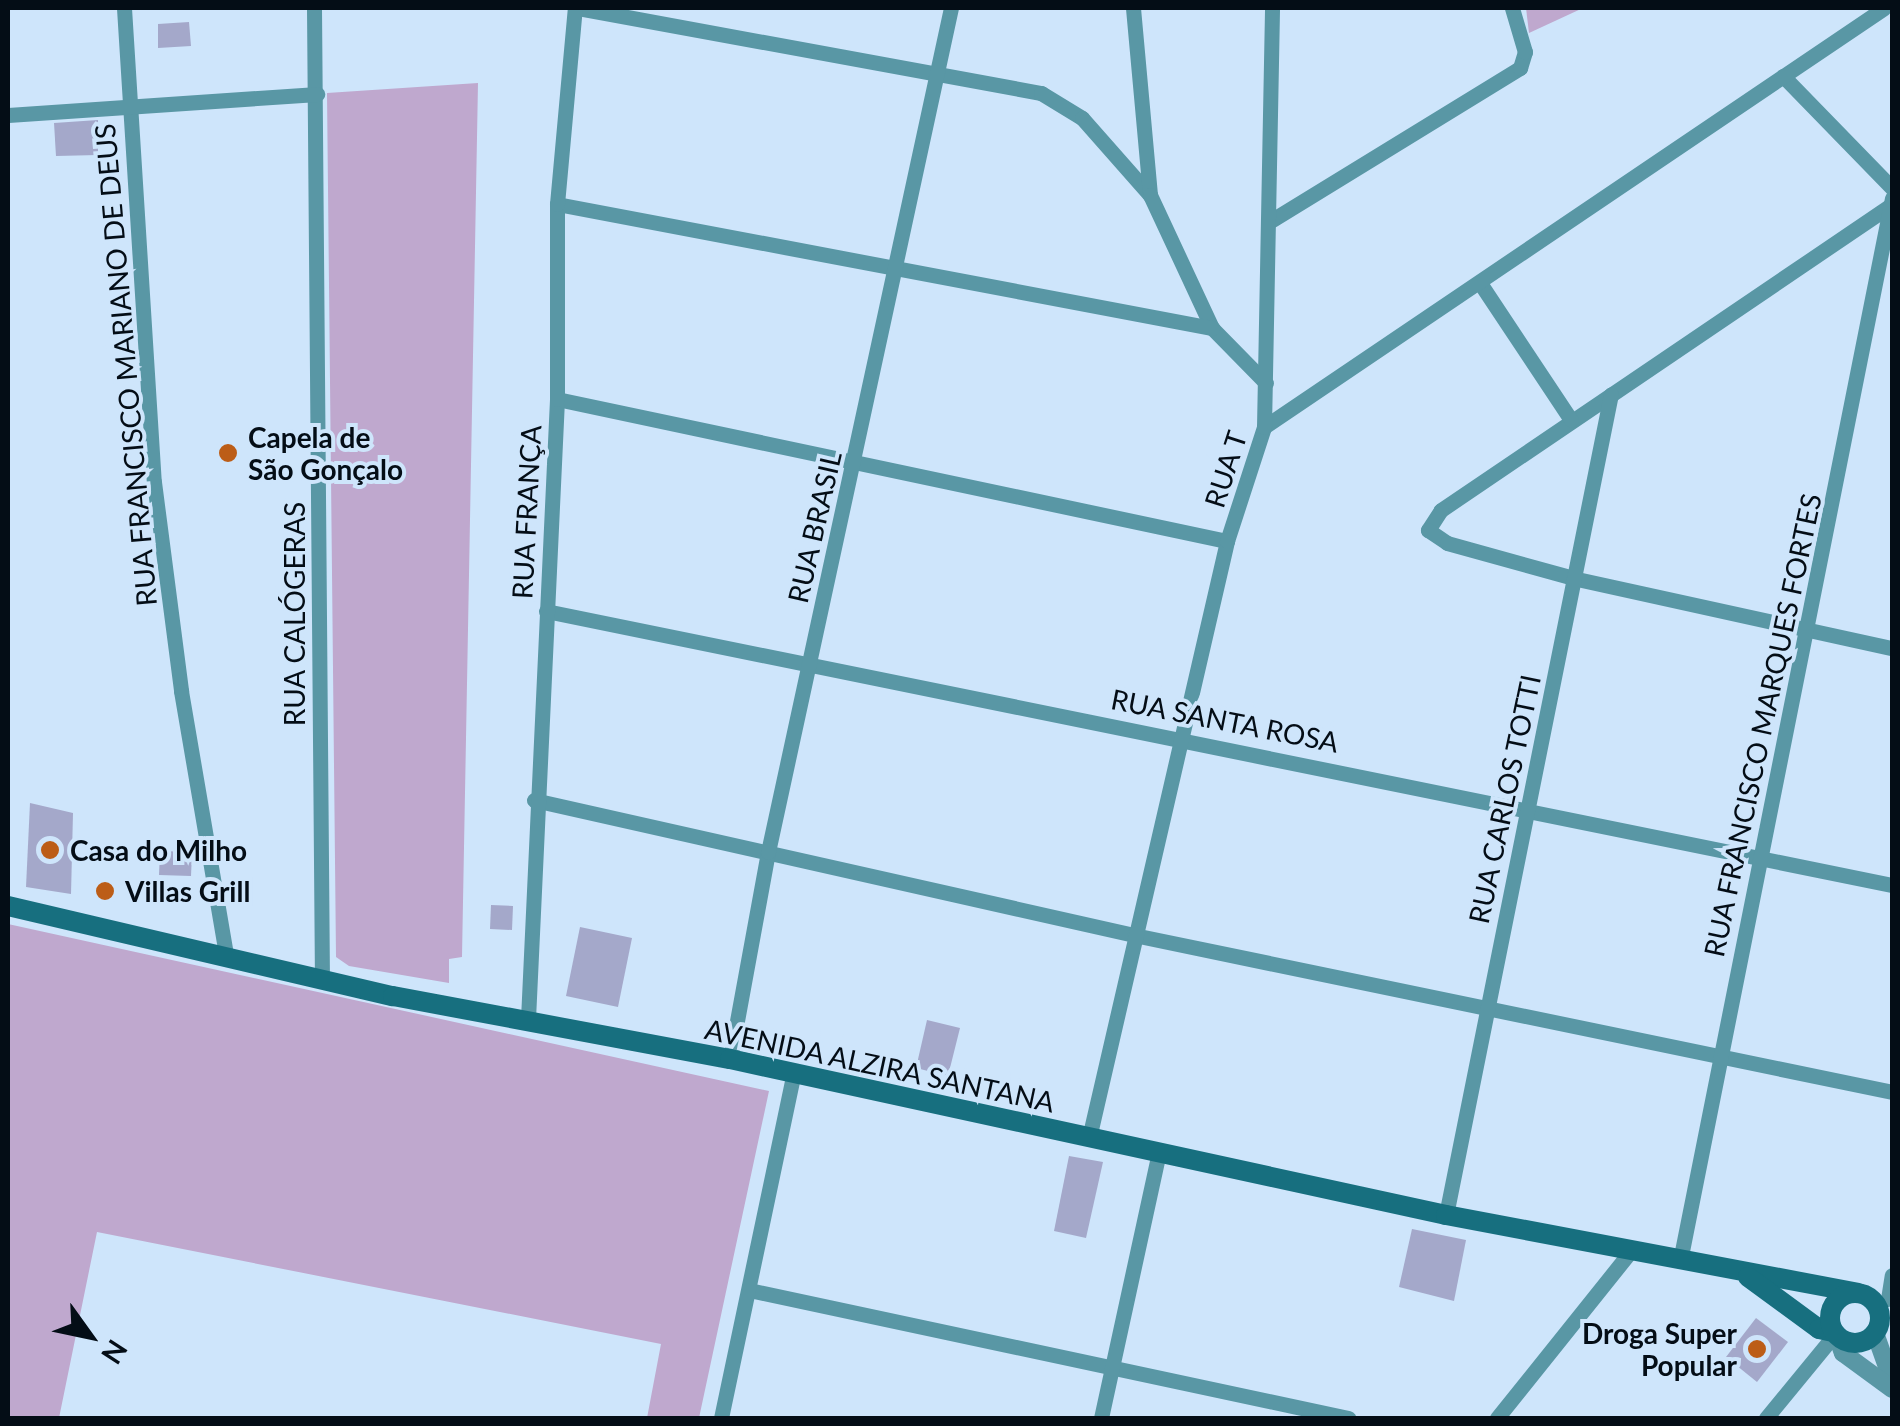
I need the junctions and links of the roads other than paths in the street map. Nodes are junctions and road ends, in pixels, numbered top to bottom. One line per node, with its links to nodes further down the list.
1 (124, 8): 12 (street, RUA FRANCISCO MARIANO DE DEUS)
2 (314, 8): 11 (street, RUA CALÓGERAS)
3 (576, 8): 9 (street); 17 (street, RUA FRANÇA)
4 (952, 8): 9 (street, RUA BRASIL)
5 (1133, 8): 15 (street)
6 (1272, 8): 18 (street)
7 (1512, 8): 18 (street)
8 (1880, 10): 10 (street, RUA T)
9 (940, 72): 15 (street); 19 (street, RUA BRASIL)
10 (1783, 76): 14 (street); 20 (street, RUA T)
11 (317, 94): 12 (street); 43 (street, RUA CALÓGERAS)
12 (128, 107): 13 (street); 42 (street, RUA FRANCISCO MARIANO DE DEUS)
13 (8, 115)
14 (1892, 188)
15 (1150, 195): 21 (street)
16 (1892, 202): 23 (street); 31 (street, RUA FRANCISCO MARQUES FORTES)
17 (557, 204): 19 (street); 24 (street, RUA FRANÇA)
18 (1272, 220): 22 (street)
19 (898, 273): 21 (street); 27 (street, RUA BRASIL)
20 (1480, 282): 25 (street); 26 (street, RUA T)
21 (1212, 328): 22 (street)
22 (1266, 383): 26 (street)
23 (1611, 394): 25 (street); 29 (street, RUA CARLOS TOTTI)
24 (557, 399): 27 (street); 30 (street, RUA FRANÇA)
25 (1572, 420): 29 (street)
26 (1264, 427): 28 (street, RUA T)
27 (854, 465): 28 (street); 33 (street, RUA BRASIL)
28 (1227, 541): 34 (street, RUA T)
29 (1577, 579): 31 (street); 36 (street, RUA CARLOS TOTTI)
30 (546, 611): 33 (street, RUA SANTA ROSA); 35 (street, RUA FRANÇA)
31 (1808, 630): 32 (street); 38 (street, RUA FRANCISCO MARQUES FORTES)
32 (1892, 648)
33 (809, 660): 34 (street, RUA SANTA ROSA); 37 (street, RUA BRASIL)
34 (1183, 738): 36 (street, RUA SANTA ROSA); 41 (street, RUA T)
35 (534, 800): 37 (street); 45 (street, RUA FRANÇA)
36 (1526, 805): 38 (street, RUA SANTA ROSA); 44 (street, RUA CARLOS TOTTI)
37 (768, 852): 41 (street); 47 (street, RUA BRASIL)
38 (1760, 856): 39 (street, RUA SANTA ROSA); 46 (street, RUA FRANCISCO MARQUES FORTES)
39 (1892, 885)
40 (8, 906): 42 (main road, AVENIDA ALZIRA SANTANA)
41 (1134, 935): 44 (street); 50 (street, RUA T)
42 (226, 954): 43 (main road, AVENIDA ALZIRA SANTANA)
43 (322, 981): 45 (main road, AVENIDA ALZIRA SANTANA)
44 (1487, 1007): 46 (street); 52 (street, RUA CARLOS TOTTI)
45 (528, 1019): 47 (main road, AVENIDA ALZIRA SANTANA)
46 (1720, 1058): 49 (street); 54 (street, RUA FRANCISCO MARQUES FORTES)
47 (730, 1059): 48 (main road, AVENIDA ALZIRA SANTANA)
48 (794, 1072): 50 (main road, AVENIDA ALZIRA SANTANA); 57 (street)
49 (1892, 1092)
50 (1089, 1138): 51 (main road, AVENIDA ALZIRA SANTANA)
51 (1159, 1153): 52 (main road, AVENIDA ALZIRA SANTANA); 62 (street)
52 (1446, 1215): 53 (main road, AVENIDA ALZIRA SANTANA)
53 (1630, 1252): 54 (main road, AVENIDA ALZIRA SANTANA); 68 (street)
54 (1680, 1261): 55 (main road, AVENIDA ALZIRA SANTANA)
55 (1742, 1272): 58 (main road, AVENIDA ALZIRA SANTANA); 61 (main road, AVENIDA ALZIRA SANTANA)
56 (1892, 1275): 59 (street)
57 (749, 1290): 62 (street); 65 (street)
58 (1861, 1294): 59 (main road, AVENIDA ALZIRA SANTANA); 60 (main road); 61 (main road)
59 (1890, 1300)
60 (1882, 1327): 61 (main road); 63 (street)
61 (1835, 1334): 64 (street); 69 (street)
62 (1112, 1367): 66 (street); 67 (street)
63 (1892, 1381)
64 (1892, 1390)
65 (721, 1418)
66 (1101, 1418)
67 (1348, 1418)
68 (1497, 1418)
69 (1766, 1418)

